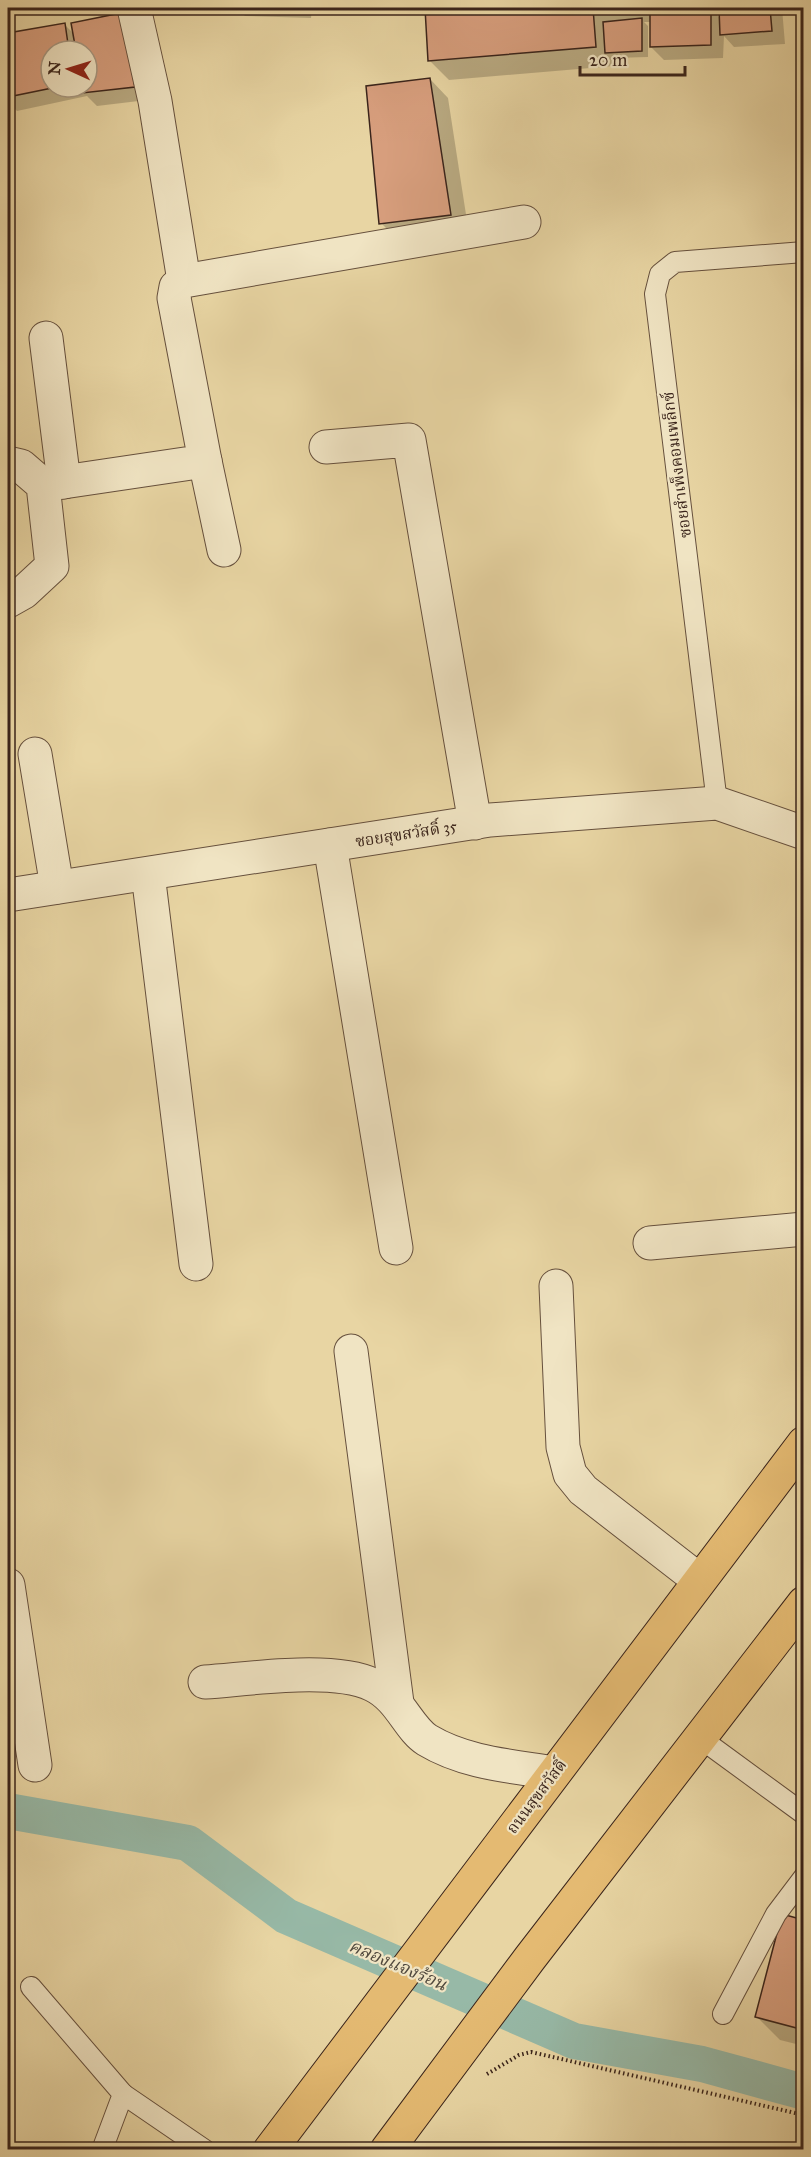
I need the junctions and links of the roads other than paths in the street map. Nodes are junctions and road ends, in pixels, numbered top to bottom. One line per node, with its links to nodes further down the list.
1 (134, 8): 4 (street)
2 (524, 222): 4 (street)
3 (804, 252): 13 (lane, ซอยสำเพ็งคอมเพล็กซ์)
4 (184, 281): 7 (street)
5 (46, 338): 9 (street)
6 (327, 447): 14 (street)
7 (206, 461): 9 (street); 10 (street)
8 (8, 463): 9 (street)
9 (54, 484): 11 (street)
10 (224, 550)
11 (8, 601)
12 (35, 754): 18 (street)
13 (717, 803): 14 (street, ซอยสุขสวัสดิ์ 35); 15 (street, ซอยสุขสวัสดิ์ 35)
14 (475, 823): 16 (street, ซอยสุขสวัสดิ์ 35)
15 (804, 832)
16 (330, 845): 17 (street, ซอยสุขสวัสดิ์ 35); 22 (street)
17 (148, 874): 18 (street, ซอยสุขสวัสดิ์ 35); 23 (street)
18 (57, 887): 19 (street, ซอยสุขสวัสดิ์ 35)
19 (8, 895)
20 (804, 1229): 21 (street)
21 (650, 1243)
22 (396, 1248)
23 (196, 1264)
24 (556, 1286): 27 (street)
25 (351, 1351): 31 (street)
26 (804, 1443): 27 (main road, ถนนสุขสวัสดิ์)
27 (699, 1580): 34 (main road, ถนนสุขสวัสดิ์)
28 (8, 1585): 33 (street)
29 (804, 1602): 32 (main road)
30 (205, 1682): 31 (street)
31 (397, 1703): 34 (street)
32 (700, 1738): 35 (lane); 43 (main road)
33 (35, 1765)
34 (554, 1773): 42 (main road, ถนนสุขสวัสดิ์)
35 (804, 1814)
36 (804, 1878): 38 (lane)
37 (31, 1987): 39 (lane)
38 (723, 2014)
39 (123, 2094): 40 (lane); 41 (lane)
40 (102, 2150)
41 (205, 2150)
42 (270, 2150)
43 (387, 2150)

